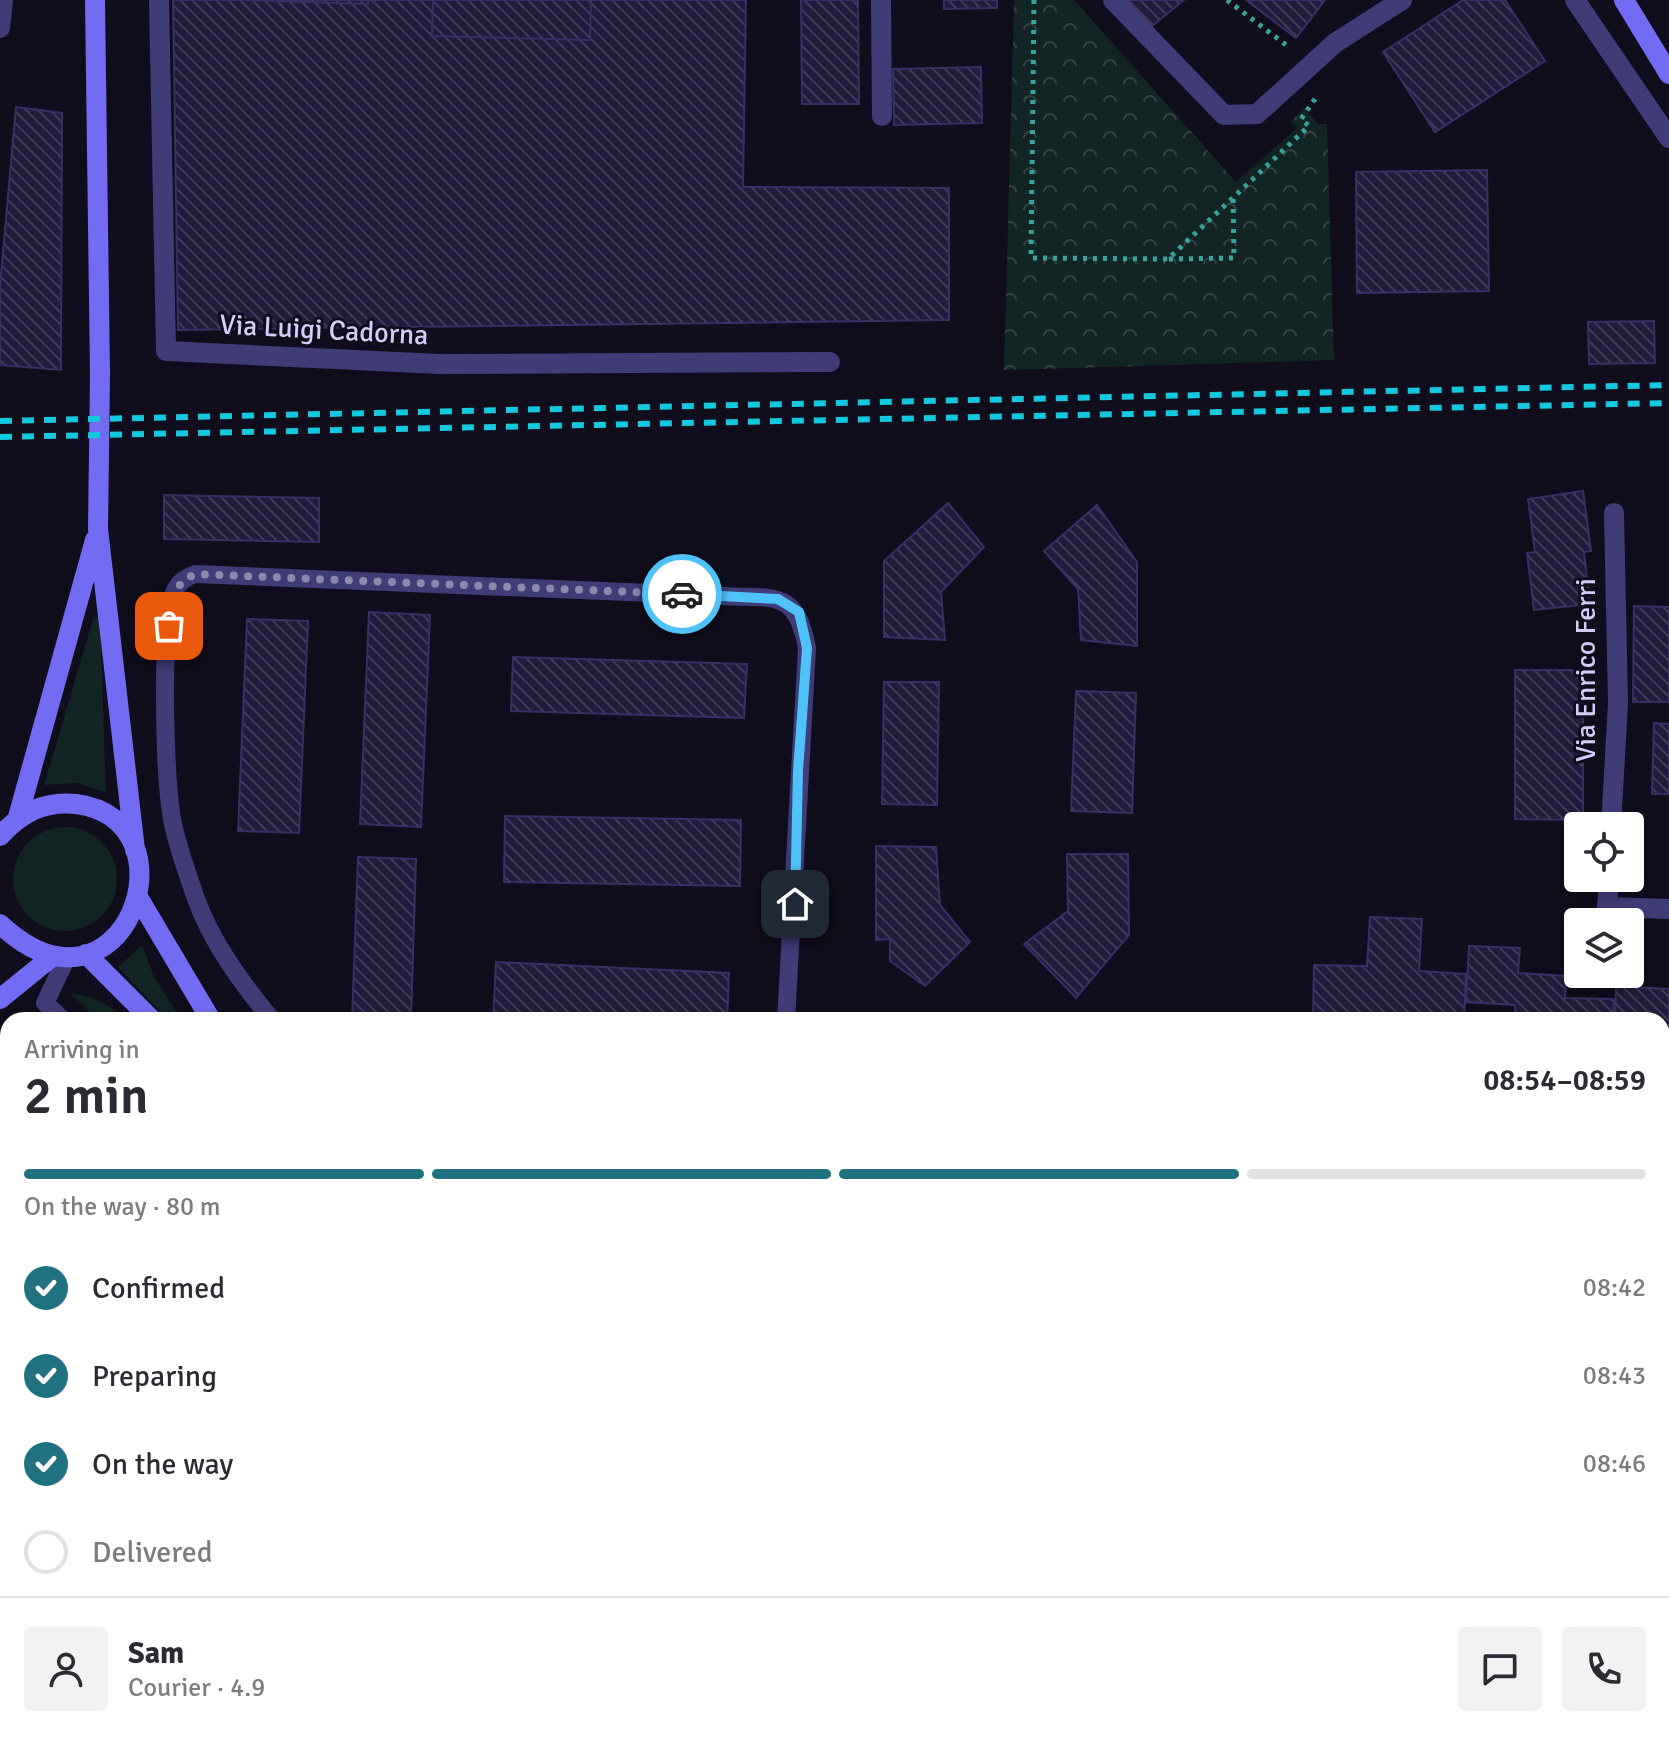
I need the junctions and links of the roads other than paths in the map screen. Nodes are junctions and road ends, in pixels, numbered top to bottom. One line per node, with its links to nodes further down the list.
1 (3, 0): 9 (street)
2 (95, 0): 15 (main road)
3 (159, 0): 13 (street, Via Luigi Cadorna)
4 (881, 0): 11 (street)
5 (1113, 0): 6 (street)
6 (1402, 0)
7 (1575, 0): 12 (street)
8 (1624, 0): 10 (main road)
9 (0, 28)
10 (1669, 73)
11 (882, 116)
12 (1669, 138)
13 (830, 362)
14 (1614, 513): 16 (street, Via Enrico Ferri)
15 (98, 529): 17 (main road); 19 (main road)
16 (1612, 812)
17 (18, 817): 18 (main road); 19 (main road)
18 (0, 836)
19 (135, 850): 21 (main road)
20 (1608, 892): 22 (street)
21 (138, 897): 24 (main road); 28 (main road)
22 (1669, 909)
23 (0, 924): 24 (main road)
24 (69, 955): 25 (main road); 26 (lane); 27 (main road)
25 (0, 999)
26 (55, 1012)
27 (142, 1012)
28 (206, 1012)
29 (265, 1012): 30 (lane)
30 (786, 1012)

